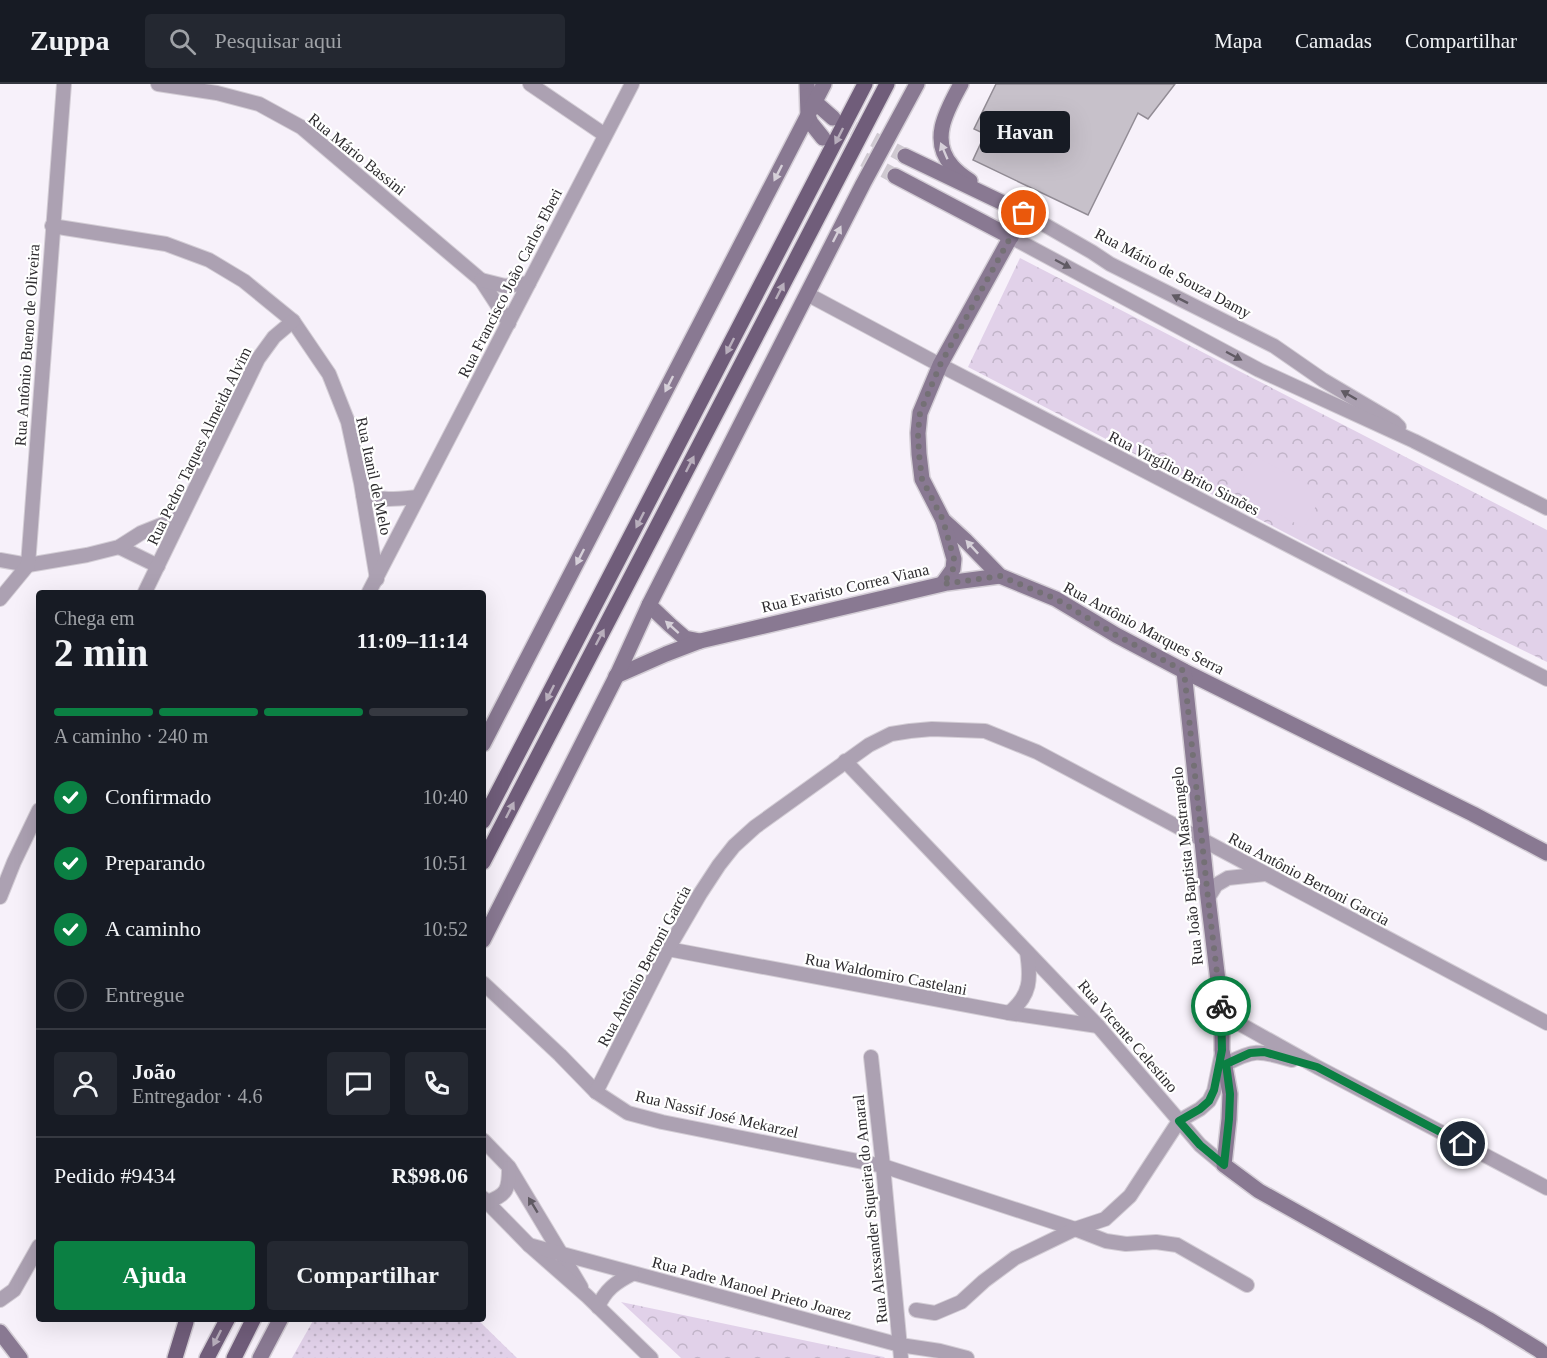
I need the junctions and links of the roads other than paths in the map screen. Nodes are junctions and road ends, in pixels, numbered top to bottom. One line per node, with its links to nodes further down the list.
1 (64, 84): 19 (street, Rua Antônio Bueno de Oliveira)
2 (158, 84): 22 (street, Rua Mário Bassini)
3 (530, 84): 13 (street)
4 (632, 84): 13 (street, Rua Francisco João Carlos Eberi)
5 (824, 84): 10 (street)
6 (865, 84): 54 (main road, one-way to 54)
7 (887, 84): 57 (main road, one-way to 7)
8 (917, 84): 25 (street, one-way to 8)
9 (961, 84): 17 (street, one-way to 9)
10 (810, 94): 11 (street); 12 (street)
11 (808, 116): 14 (street); 51 (street, one-way to 51)
12 (833, 118)
13 (605, 135): 23 (street, Rua Francisco João Carlos Eberi)
14 (823, 138)
15 (905, 156): 17 (street, Rua Mário de Souza Damy)
16 (895, 176): 20 (street, Rua Mário de Souza Damy)
17 (1003, 203): 18 (street, Rua Mário de Souza Damy)
18 (1024, 213): 20 (street, Rua Antônio Marques Serra); 21 (street, Rua Mário de Souza Damy)
19 (52, 226): 26 (street, Rua Itanil de Melo); 37 (street, Rua Antônio Bueno de Oliveira)
20 (1011, 237): 24 (street, Rua Mário de Souza Damy, one-way to 24); 28 (street, Rua Antônio Marques Serra)
21 (1092, 252): 24 (street); 29 (street, Rua Mário de Souza Damy, one-way to 21)
22 (481, 280): 23 (street, Rua Mário Bassini); 27 (street, Rua Mário Bassini)
23 (530, 283): 27 (street, Rua Francisco João Carlos Eberi)
24 (1109, 288): 29 (street, Rua Mário de Souza Damy, one-way to 29)
25 (807, 294): 28 (street, Rua Virgílio Brito Simões); 46 (street)
26 (293, 321): 30 (street, Rua Itanil de Melo); 33 (street, Rua Pedro Taques Almeida Alvim)
27 (509, 323): 31 (street, Rua Francisco João Carlos Eberi)
28 (940, 365): 34 (street, Rua Antônio Marques Serra); 50 (street, Rua Virgílio Brito Simões)
29 (1414, 441): 32 (street, Rua Mário de Souza Damy)
30 (363, 495): 31 (street); 40 (street, Rua Itanil de Melo)
31 (417, 497): 40 (street, Rua Francisco João Carlos Eberi)
32 (1547, 508)
33 (182, 517): 35 (street); 38 (street, Rua Pedro Taques Almeida Alvim)
34 (943, 520): 39 (street, Rua Antônio Marques Serra, one-way to 34); 41 (street)
35 (119, 547): 37 (street); 38 (street)
36 (0, 560): 37 (street)
37 (28, 565): 45 (street)
38 (158, 566): 42 (street, Rua Pedro Taques Almeida Alvim)
39 (1000, 576): 41 (street, Rua Evaristo Correa Viana); 48 (street, Rua Antônio Marques Serra)
40 (377, 578): 43 (street, Rua Francisco João Carlos Eberi); 44 (street, Rua Itanil de Melo)
41 (943, 584): 47 (street, Rua Evaristo Correa Viana)
42 (146, 590)
43 (370, 590)
44 (378, 590)
45 (0, 599)
46 (649, 605): 47 (street, one-way to 46); 49 (street)
47 (700, 641): 49 (street, Rua Evaristo Correa Viana)
48 (1184, 671): 55 (street, Rua João Baptista Mastrangelo); 56 (street, Rua Antônio Marques Serra)
49 (616, 676): 62 (street)
50 (1547, 679)
51 (486, 738)
52 (844, 761): 55 (street, Rua Antônio Bertoni Garcia); 63 (street, Rua Antônio Bertoni Garcia); 64 (street, Rua Vicente Celestino)
53 (36, 815): 58 (street)
54 (486, 815)
55 (1201, 840): 59 (street, Rua Antônio Bertoni Garcia); 61 (street, Rua João Baptista Mastrangelo)
56 (1547, 853)
57 (486, 856)
58 (7, 861): 60 (street)
59 (1265, 874): 61 (street); 68 (street, Rua Antônio Bertoni Garcia)
60 (0, 897)
61 (1208, 898): 67 (street, Rua João Baptista Mastrangelo)
62 (486, 934)
63 (668, 948): 66 (street, Rua Waldomiro Castelani); 73 (street, Rua Antônio Bertoni Garcia)
64 (1027, 952): 66 (street); 69 (street, Rua Vicente Celestino)
65 (486, 986): 73 (street, Rua Nassif José Mekarzel)
66 (1009, 1013): 69 (street, Rua Waldomiro Castelani)
67 (1222, 1014): 71 (street, Rua João Baptista Mastrangelo); 72 (street)
68 (1547, 1023)
69 (1098, 1026): 74 (street, Rua Vicente Celestino)
70 (871, 1057): 77 (street, Rua Alexsander Siqueira do Amaral)
71 (1224, 1057): 72 (street); 74 (street); 76 (street, Rua João Baptista Mastrangelo)
72 (1317, 1067): 79 (street)
73 (596, 1092): 77 (street, Rua Nassif José Mekarzel)
74 (1179, 1121): 76 (street, Rua Vicente Celestino); 82 (street)
75 (486, 1143): 78 (street)
76 (1224, 1165): 99 (street, Rua Vicente Celestino)
77 (883, 1166): 82 (street, Rua Nassif José Mekarzel); 98 (street, Rua Alexsander Siqueira do Amaral)
78 (509, 1167): 80 (street); 85 (street, one-way to 78)
79 (1547, 1188)
80 (486, 1200)
81 (486, 1201): 83 (street)
82 (1075, 1229): 87 (street, Rua Nassif José Mekarzel); 91 (street)
83 (529, 1245): 85 (street, Rua Padre Manoel Prieto Joarez); 88 (street)
84 (36, 1250): 89 (street)
85 (563, 1255): 86 (street, Rua Padre Manoel Prieto Joarez); 88 (street)
86 (632, 1274): 90 (street); 98 (street, Rua Padre Manoel Prieto Joarez)
87 (1248, 1285)
88 (587, 1296): 90 (street)
89 (0, 1300)
90 (598, 1307): 106 (street)
91 (916, 1310)
92 (186, 1322): 101 (street)
93 (186, 1322): 102 (main road)
94 (226, 1322): 103 (main road, one-way to 103)
95 (252, 1322): 104 (main road)
96 (279, 1322): 105 (street)
97 (0, 1332): 100 (street)
98 (900, 1351): 107 (street, Rua Padre Manoel Prieto Joarez)
99 (1547, 1357)
100 (20, 1358)
101 (167, 1358)
102 (175, 1358)
103 (207, 1358)
104 (234, 1358)
105 (260, 1358)
106 (651, 1358)
107 (967, 1358)

